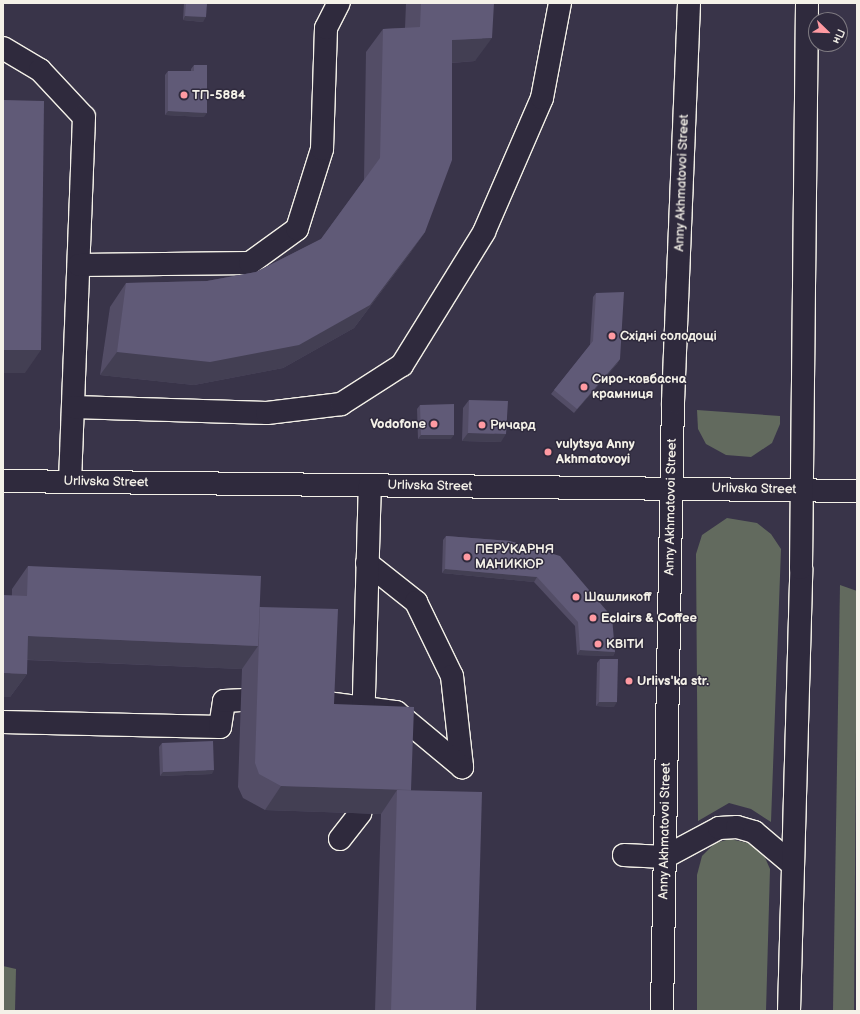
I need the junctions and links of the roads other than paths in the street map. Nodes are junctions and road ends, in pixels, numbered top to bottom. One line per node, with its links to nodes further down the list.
1 (339, 3): 6 (main road)
2 (560, 3): 7 (main road)
3 (689, 3): 11 (main road, Anny Akhmatovoi Street)
4 (806, 3): 12 (main road)
5 (3, 48): 6 (main road)
6 (79, 265): 7 (main road)
7 (73, 407): 9 (main road)
8 (3, 481): 9 (main road, Urlivska Street)
9 (70, 482): 10 (main road, Urlivska Street)
10 (370, 485): 11 (main road, Urlivska Street); 14 (main road)
11 (671, 487): 12 (main road, Urlivska Street); 23 (main road, Anny Akhmatovoi Street)
12 (800, 490): 13 (main road, Urlivska Street); 24 (main road)
13 (857, 491)
14 (367, 563): 17 (main road); 17 (main road)
15 (241, 700): 18 (main road)
16 (319, 702): 17 (main road)
17 (363, 705): 19 (main road)
18 (3, 722)
19 (363, 730)
20 (360, 813): 21 (main road)
21 (340, 838)
22 (624, 855): 23 (main road)
23 (665, 856): 24 (main road); 25 (main road, Anny Akhmatovoi Street)
24 (793, 865): 26 (main road)
25 (662, 1011)
26 (789, 1011)

